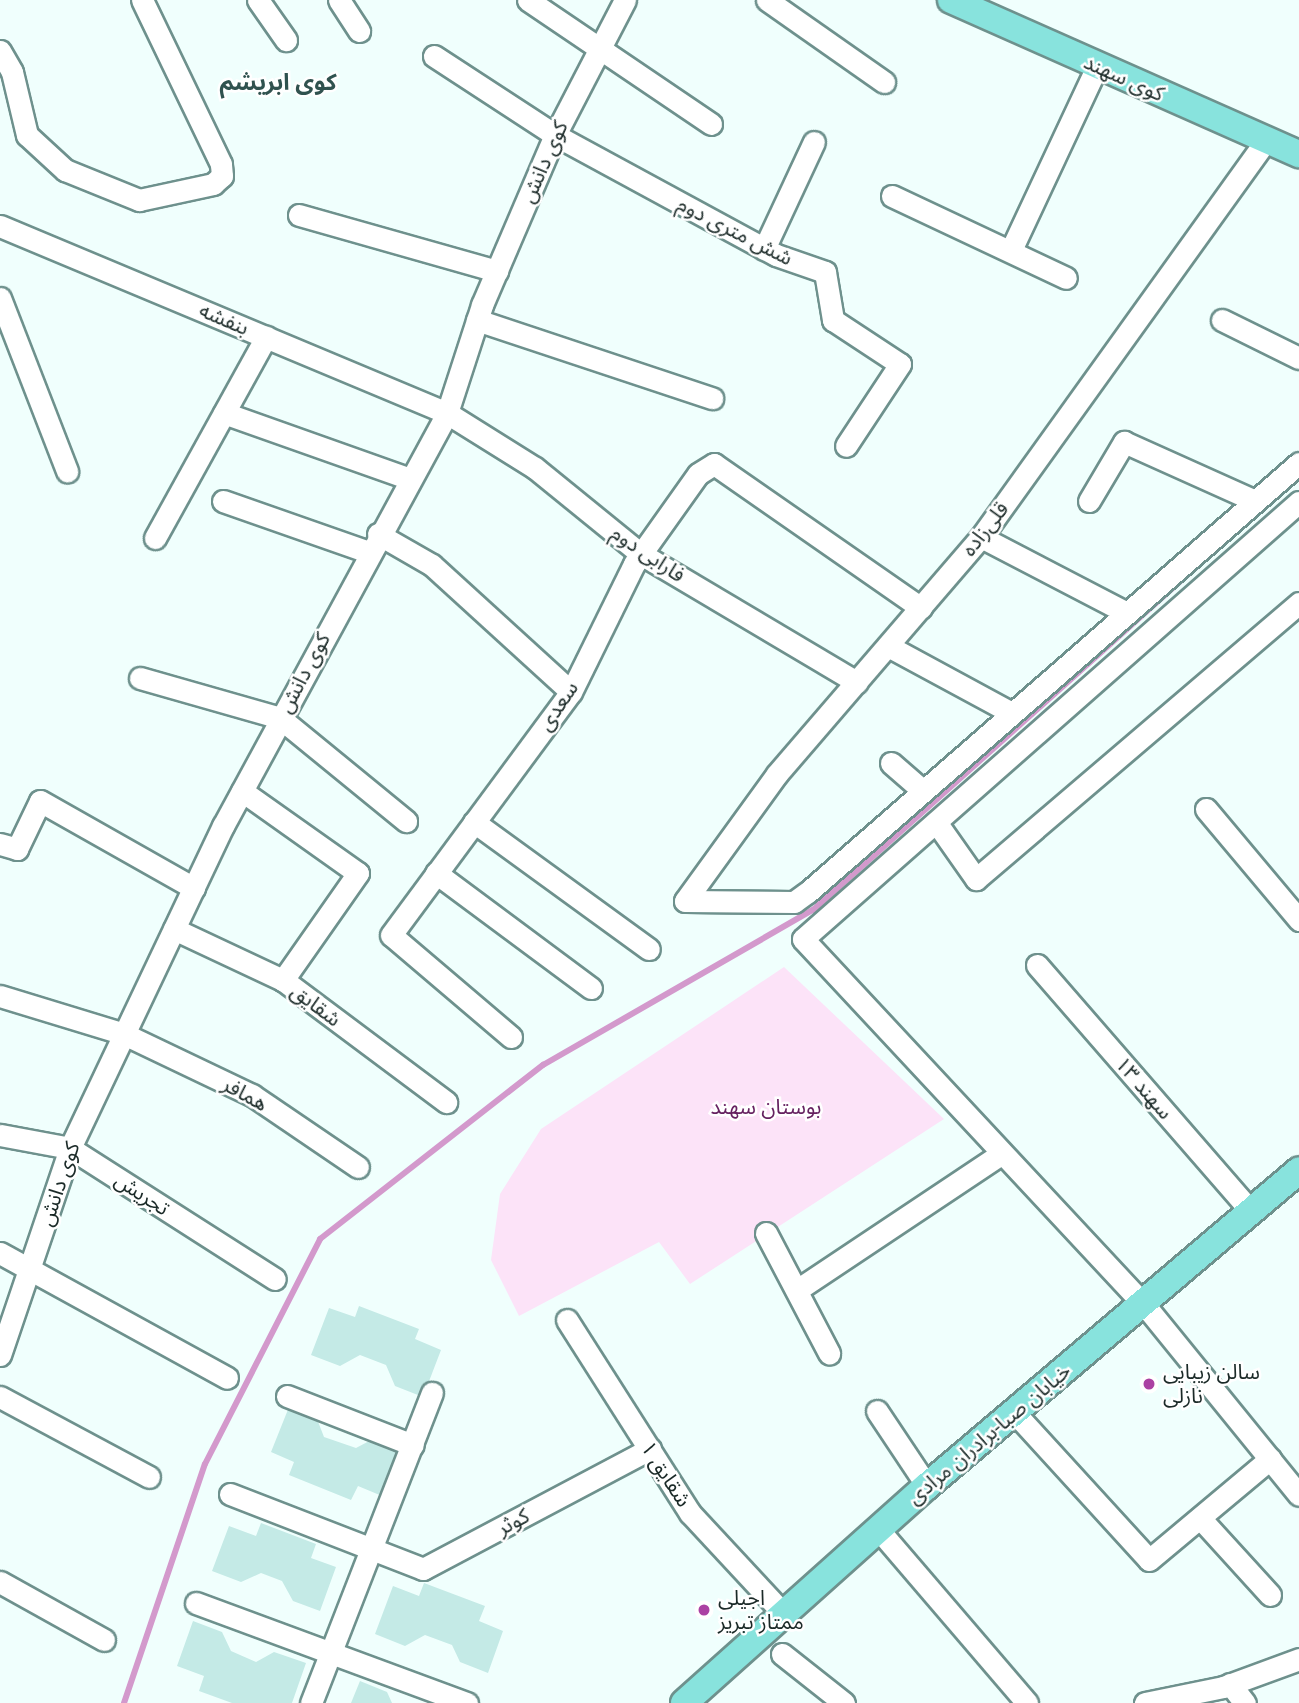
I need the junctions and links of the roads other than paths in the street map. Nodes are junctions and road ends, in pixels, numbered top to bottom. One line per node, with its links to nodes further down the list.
1 (142, 0): 11 (street)
2 (258, 0): 9 (street)
3 (339, 0): 8 (street)
4 (528, 0): 10 (street)
5 (625, 0): 10 (street, کوی دانش)
6 (767, 0): 14 (street)
7 (951, 0): 13 (main road, کوی سهند)
8 (359, 31)
9 (286, 40)
10 (601, 44): 15 (street); 16 (street, کوی دانش)
11 (0, 51)
12 (434, 56): 16 (street, شش متری دوم)
13 (1097, 66): 17 (main road, کوی سهند); 24 (street)
14 (884, 82)
15 (711, 124)
16 (555, 135): 23 (street, شش متری دوم); 25 (street, کوی دانش)
17 (1266, 141): 19 (main road, کوی سهند); 44 (street, قلی‌زاده)
18 (814, 142): 23 (street)
19 (1299, 154)
20 (892, 195): 24 (street)
21 (299, 215): 25 (street)
22 (0, 226): 31 (street, بنفشه)
23 (764, 249): 36 (street, شش متری دوم)
24 (1011, 250): 26 (street)
25 (496, 271): 28 (street, کوی دانش)
26 (1066, 278)
27 (0, 298): 30 (street)
28 (478, 320): 33 (street); 35 (street, کوی دانش)
29 (1222, 320): 32 (street)
30 (6, 324): 38 (street)
31 (266, 337): 34 (street); 35 (street, بنفشه)
32 (1299, 358)
33 (712, 398)
34 (223, 413): 39 (street); 45 (street)
35 (447, 413): 39 (street, کوی دانش); 47 (street, فارابی دوم)
36 (846, 446)
37 (1299, 463): 42 (street)
38 (67, 471)
39 (408, 478): 46 (street, کوی دانش)
40 (223, 501): 46 (street)
41 (1089, 501): 42 (street)
42 (1255, 501): 50 (street)
43 (1299, 502): 63 (street)
44 (981, 537): 49 (street, قلی‌زاده); 50 (street)
45 (155, 538)
46 (374, 543): 54 (street); 56 (street, کوی دانش)
47 (641, 554): 49 (street, سعدی); 53 (street, فارابی دوم); 54 (street, سعدی)
48 (1299, 603): 63 (street)
49 (920, 608): 51 (street, قلی‌زاده)
50 (1125, 612): 55 (street)
51 (888, 646): 53 (street, قلی‌زاده); 55 (street)
52 (140, 678): 56 (street)
53 (857, 682): 58 (street, قلی‌زاده)
54 (571, 692): 62 (street, سعدی)
55 (1010, 712): 58 (street)
56 (280, 718): 59 (street, کوی دانش); 61 (street)
57 (891, 763): 58 (street)
58 (921, 789)
59 (242, 790): 66 (street, کوی دانش); 71 (street)
60 (1206, 809): 67 (street)
61 (406, 821)
62 (474, 822): 65 (street, سعدی); 69 (street)
63 (936, 822): 79 (street)
64 (0, 844): 66 (street)
65 (436, 873): 72 (street); 75 (street, سعدی)
66 (194, 888): 68 (street, کوی دانش)
67 (1299, 920)
68 (174, 929): 71 (street, شقایق); 74 (street, کوی دانش)
69 (649, 948)
70 (1037, 965): 82 (street, سهند ۱۳)
71 (283, 980): 76 (street, شقایق)
72 (591, 988)
73 (0, 996): 74 (street, همافر)
74 (124, 1034): 78 (street, کوی دانش); 80 (street, همافر)
75 (511, 1037)
76 (446, 1102)
77 (0, 1135): 78 (street, تجریش)
78 (70, 1148): 85 (street, کوی دانش); 86 (street, تجریش)
79 (1001, 1154): 87 (street); 88 (street)
80 (358, 1167)
81 (1299, 1170): 82 (main road, خیابان صبا-برادران مرادی)
82 (1251, 1211): 88 (main road, خیابان صبا-برادران مرادی)
83 (766, 1233): 87 (street)
84 (0, 1254): 85 (street)
85 (31, 1265): 91 (street, کوی دانش); 92 (street)
86 (275, 1279)
87 (797, 1290): 90 (street)
88 (1143, 1303): 97 (main road, خیابان صبا-برادران مرادی); 100 (street)
89 (567, 1320): 99 (street, شقایق ۱)
90 (829, 1353)
91 (0, 1355)
92 (227, 1378)
93 (432, 1393): 98 (street)
94 (287, 1396): 98 (street)
95 (0, 1397): 101 (street)
96 (877, 1411): 102 (street)
97 (1014, 1412): 102 (main road, خیابان صبا-برادران مرادی); 105 (street)
98 (413, 1445): 107 (street)
99 (650, 1449): 107 (street, کوثر); 111 (street, شقایق ۱)
100 (1270, 1459): 104 (street); 105 (street)
101 (149, 1477)
102 (927, 1486): 106 (main road, خیابان صبا-برادران مرادی)
103 (230, 1494): 107 (street, کوثر)
104 (1299, 1495)
105 (1200, 1518): 109 (street)
106 (878, 1530): 111 (main road, خیابان صبا-برادران مرادی); 121 (street)
107 (373, 1549): 113 (street)
108 (0, 1582): 112 (street)
109 (1270, 1595)
110 (196, 1603): 113 (street)
111 (784, 1614): 119 (main road, خیابان صبا-برادران مرادی)
112 (104, 1640)
113 (333, 1653): 117 (street); 118 (street)
114 (782, 1654): 120 (street)
115 (1299, 1658): 116 (street)
116 (1230, 1685): 122 (street); 123 (street)
117 (311, 1703)
118 (467, 1703)
119 (684, 1703)
120 (844, 1703)
121 (1027, 1703)
122 (1145, 1703)
123 (1245, 1703)

